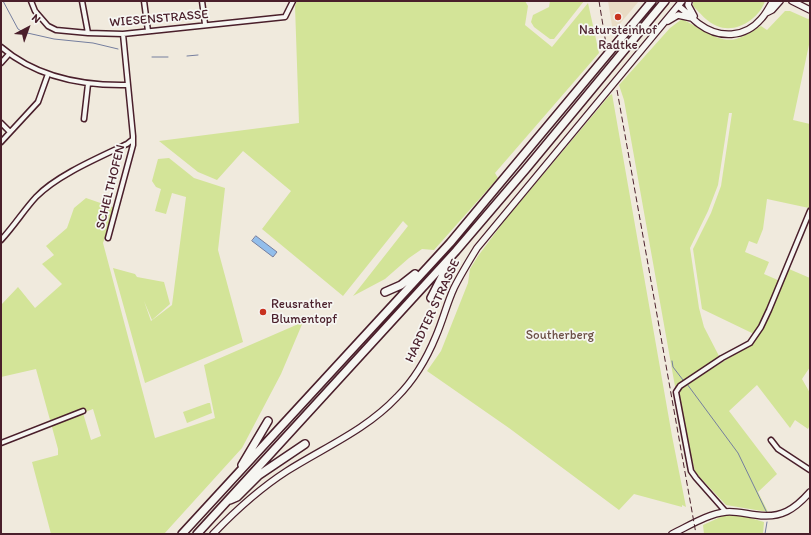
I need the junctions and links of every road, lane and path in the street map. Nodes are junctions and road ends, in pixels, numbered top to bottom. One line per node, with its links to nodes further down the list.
1 (32, 1): 20 (street, WIESENSTRASSE)
2 (82, 1): 20 (street)
3 (144, 1): 19 (street)
4 (202, 1): 16 (street)
5 (293, 1): 16 (street, WIESENSTRASSE)
6 (652, 1): 37 (highway)
7 (665, 1): 36 (highway)
8 (688, 1): 18 (main road)
9 (780, 1): 14 (main road)
10 (792, 1): 13 (main road)
11 (680, 3): 15 (main road); 17 (main road, HARDTER STRASSE)
12 (771, 3): 14 (main road)
13 (810, 10)
14 (766, 13): 18 (main road)
15 (692, 18): 17 (main road); 18 (main road)
16 (205, 24): 19 (street, WIESENSTRASSE)
17 (661, 26): 52 (main road, HARDTER STRASSE)
18 (709, 30)
19 (148, 31): 21 (street, WIESENSTRASSE)
20 (88, 33): 21 (street, WIESENSTRASSE)
21 (123, 34): 27 (street, SCHELTHOFEN)
22 (1, 47): 23 (street)
23 (9, 54): 24 (street); 25 (street)
24 (1, 63)
25 (48, 74): 26 (street); 30 (street)
26 (88, 84): 27 (street); 28 (street)
27 (128, 85): 31 (street, SCHELTHOFEN)
28 (84, 119)
29 (1, 123): 30 (street)
30 (10, 132): 32 (street)
31 (132, 140): 34 (street, SCHELTHOFEN); 35 (street)
32 (1, 142)
33 (810, 211): 49 (street)
34 (108, 238)
35 (1, 240)
36 (456, 251): 39 (highway); 48 (highway)
37 (427, 267): 38 (highway); 46 (highway)
38 (385, 292)
39 (431, 298)
40 (83, 411): 43 (street)
41 (268, 421): 46 (highway)
42 (772, 440): 45 (street)
43 (1, 443)
44 (305, 444): 48 (highway)
45 (810, 470)
46 (229, 485): 50 (highway)
47 (810, 492): 49 (main road)
48 (226, 501): 51 (highway)
49 (726, 512): 53 (main road)
50 (182, 534)
51 (196, 534)
52 (213, 534)
53 (672, 534)

